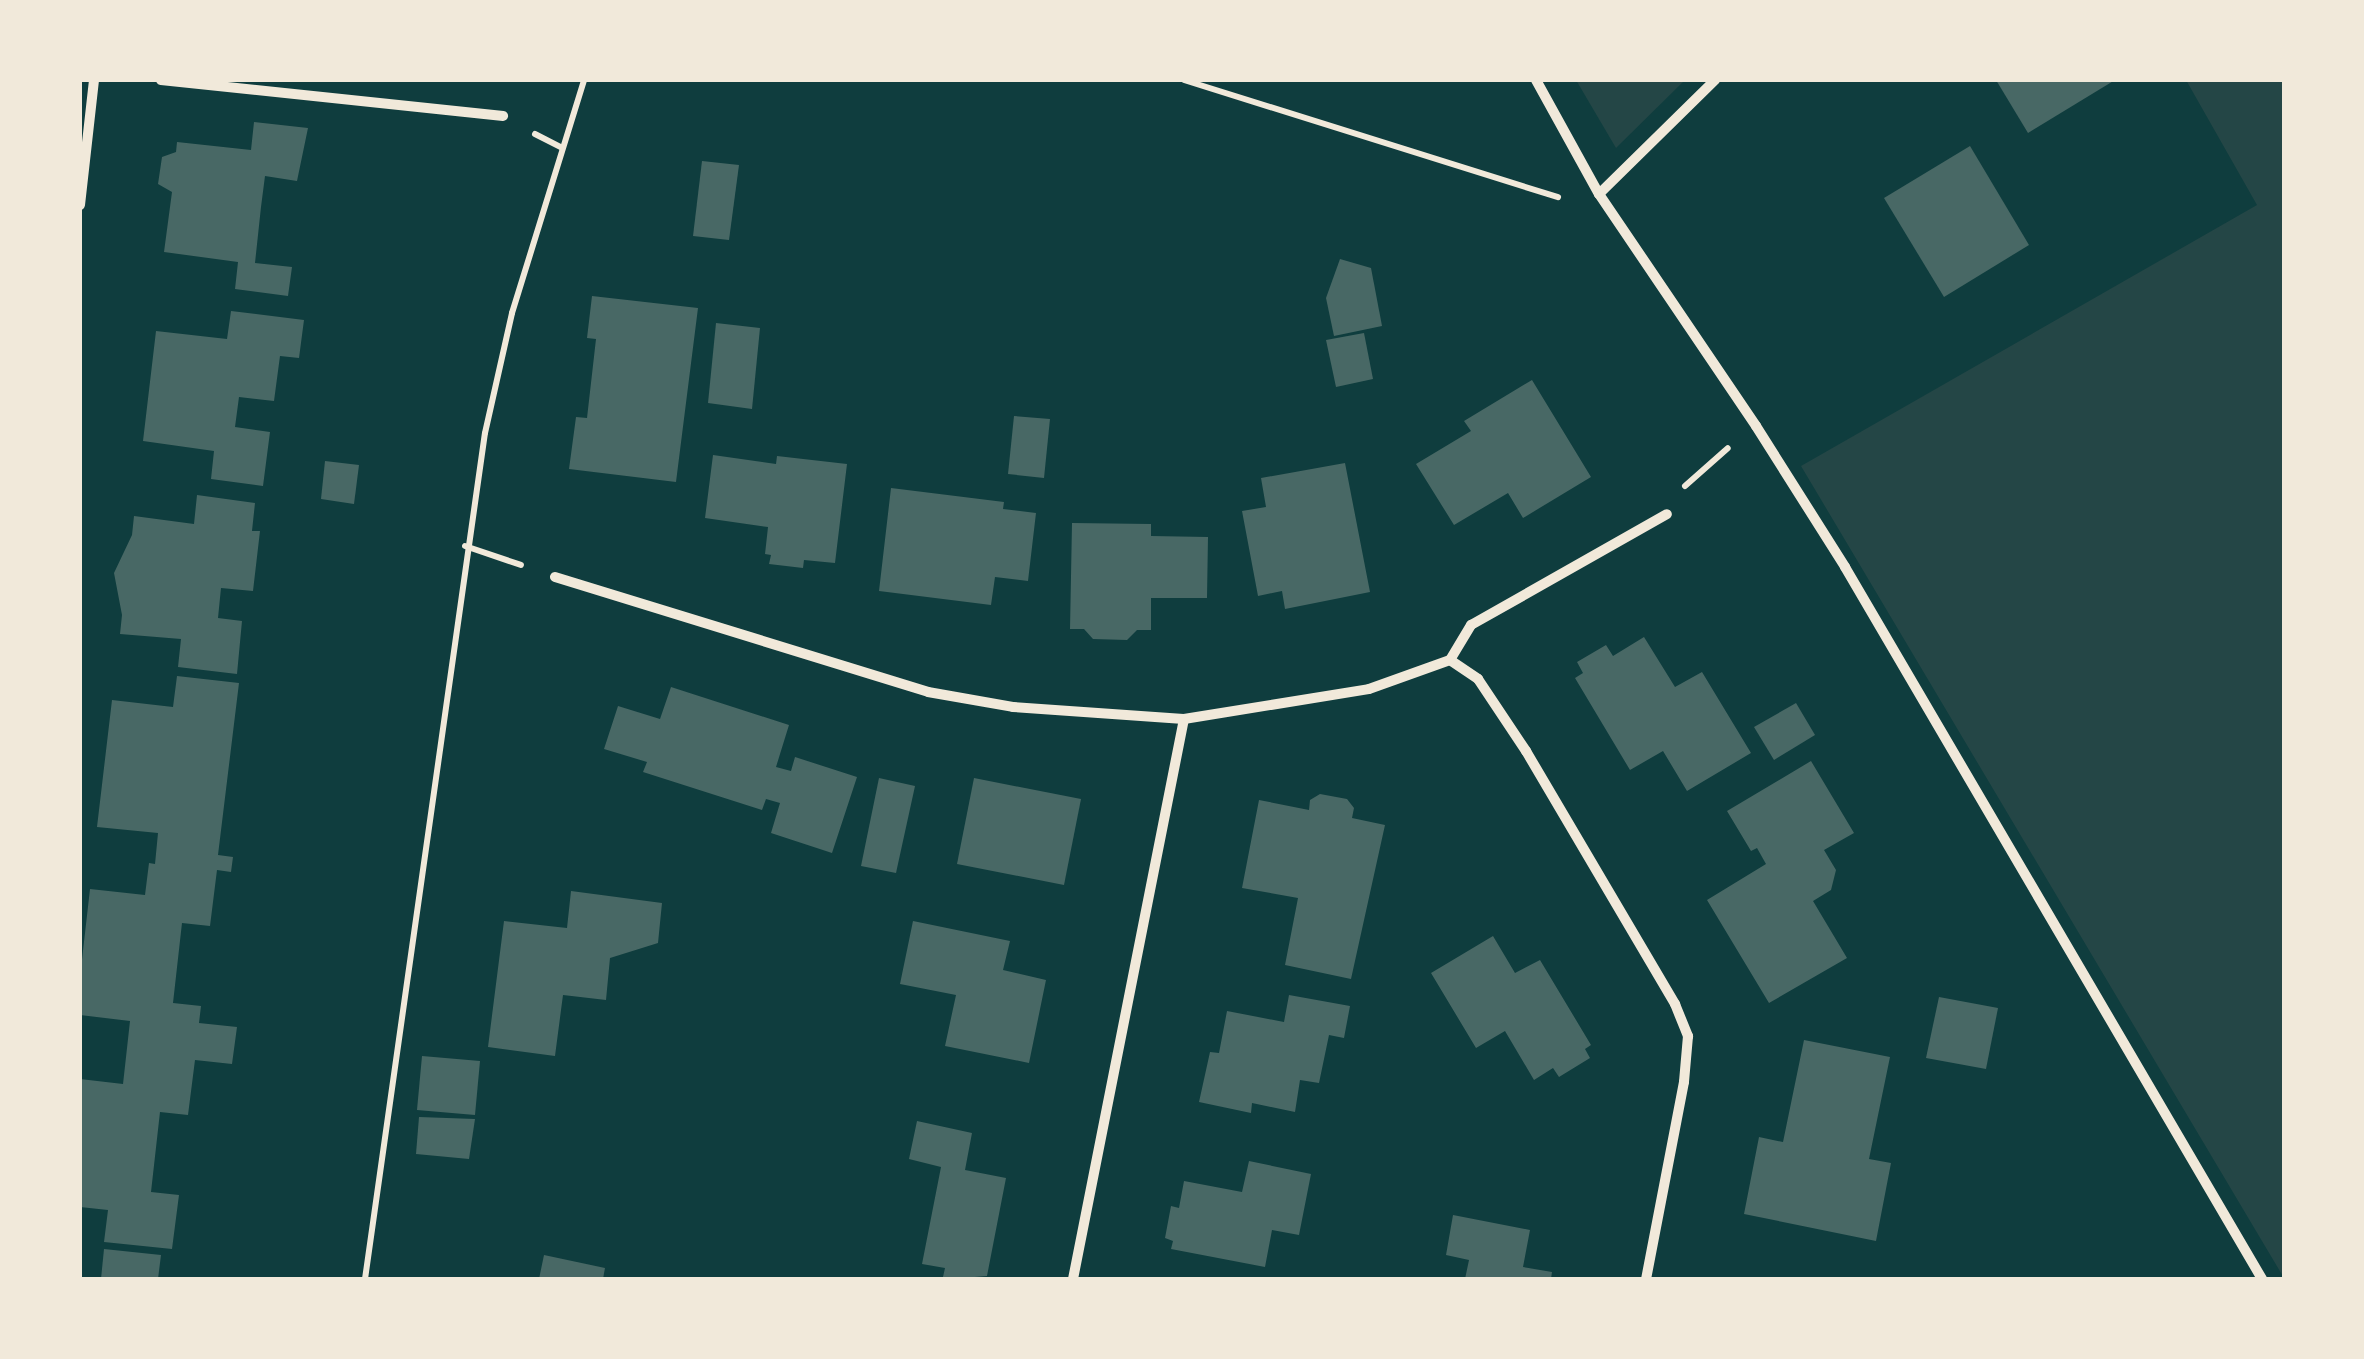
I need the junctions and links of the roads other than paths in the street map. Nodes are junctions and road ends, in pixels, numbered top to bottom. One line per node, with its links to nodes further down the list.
1 (94, 80): 6 (street)
2 (161, 80): 5 (street)
3 (1536, 80): 7 (street)
4 (1715, 80): 7 (street)
5 (503, 116)
6 (82, 171): 8 (street)
7 (1599, 194): 15 (street)
8 (80, 204)
9 (1668, 514): 11 (street)
10 (556, 576): 12 (street)
11 (1450, 660): 12 (street); 14 (street)
12 (1184, 719): 13 (street)
13 (1073, 1279)
14 (1646, 1279)
15 (2262, 1279)

